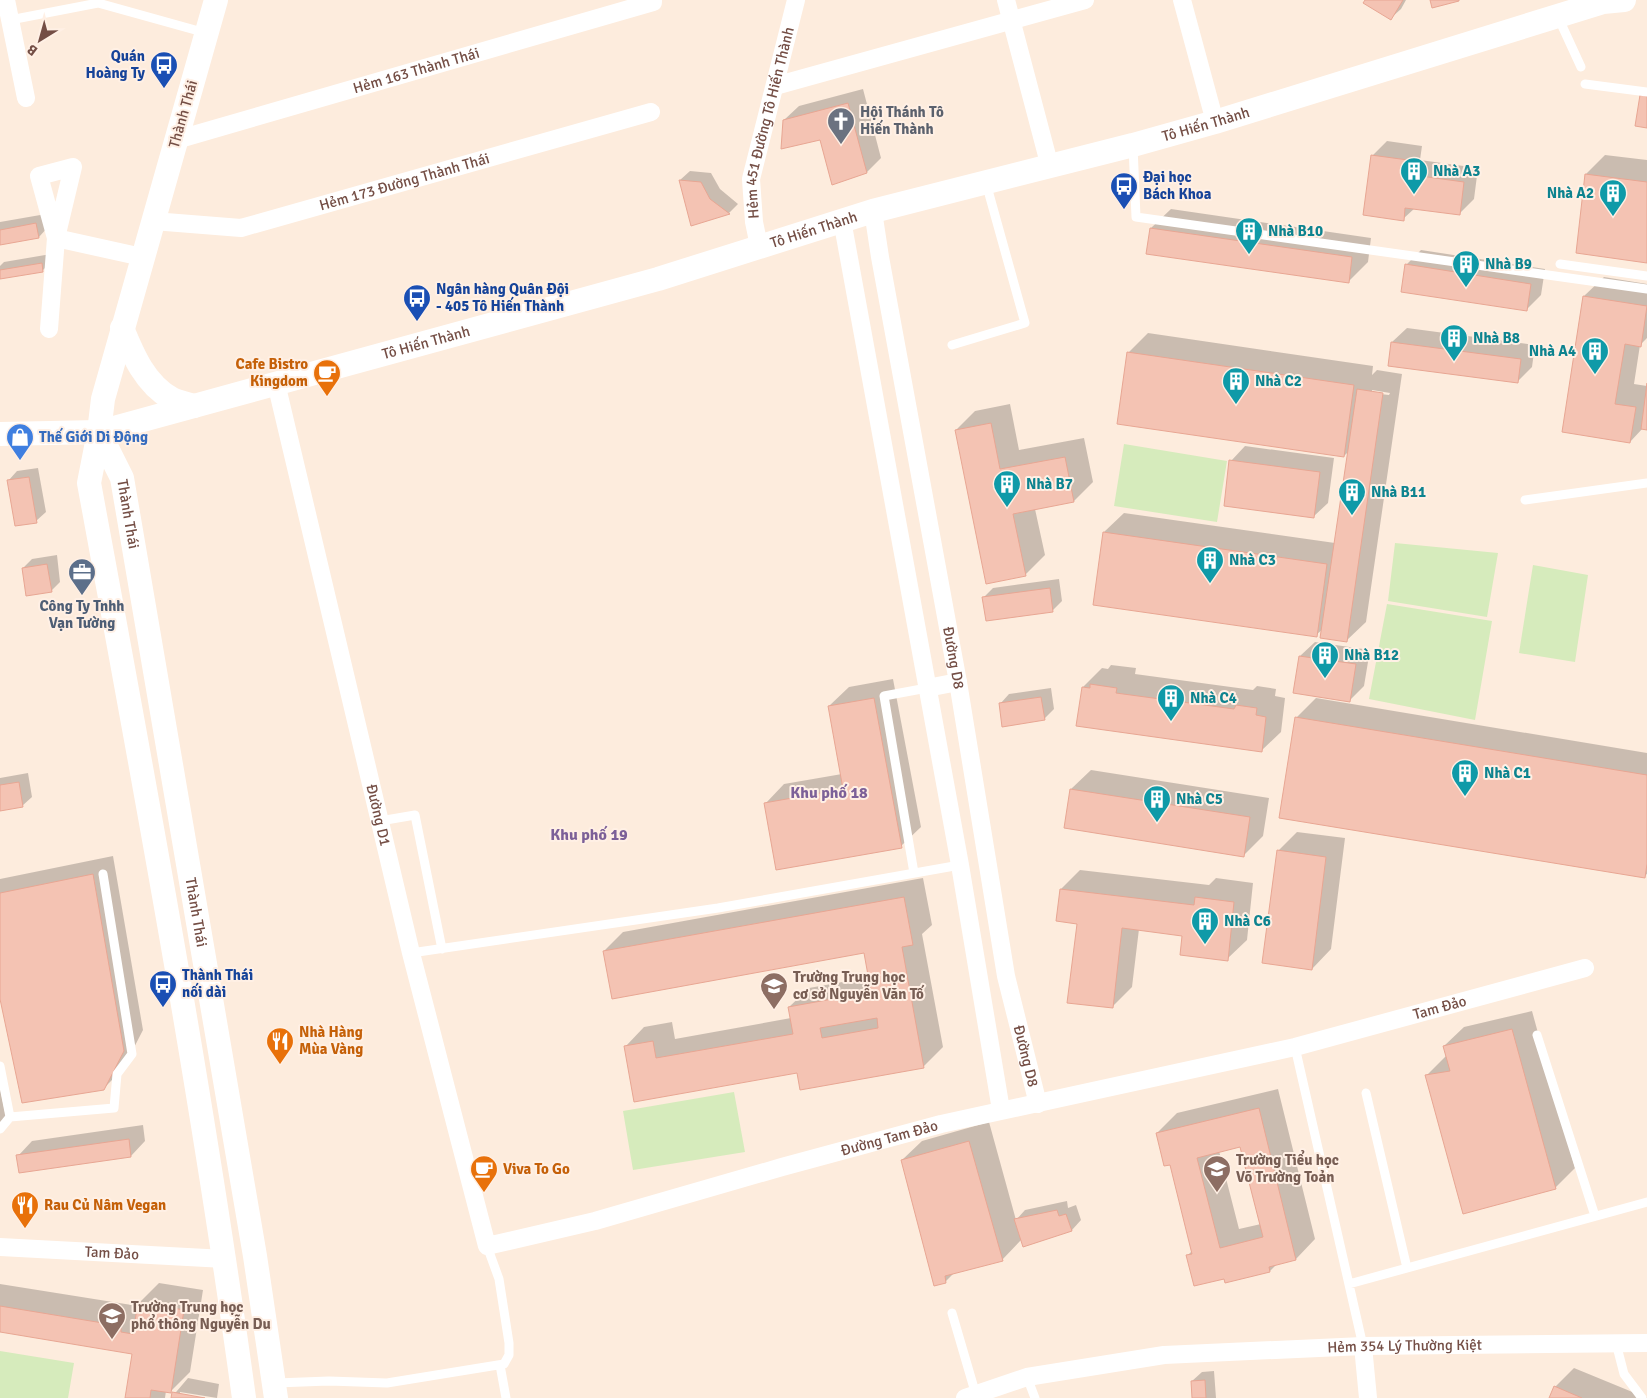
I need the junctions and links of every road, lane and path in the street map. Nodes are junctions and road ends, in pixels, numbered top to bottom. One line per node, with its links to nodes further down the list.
1 (6, 0): 11 (street)
2 (216, 0): 13 (main road, Thành Thái)
3 (653, 0): 21 (street, Hẻm 163 Thành Thái)
4 (796, 0): 16 (street, Hẻm 451 Đường Tô Hiến Thành)
5 (1006, 0): 12 (street)
6 (1086, 0): 12 (street)
7 (1182, 0): 20 (street)
8 (1610, 1): 10 (main road, Tô Hiến Thành)
9 (99, 2): 11 (lane); 13 (lane)
10 (1558, 16): 14 (lane); 20 (main road, Tô Hiến Thành)
11 (10, 20): 18 (street)
12 (1012, 22): 16 (street); 23 (street)
13 (207, 34): 21 (main road, Thành Thái)
14 (1581, 67)
15 (1585, 84): 17 (lane)
16 (775, 86): 28 (street, Hẻm 451 Đường Tô Hiến Thành)
17 (1647, 92)
18 (26, 98)
19 (651, 112): 27 (street, Hẻm 173 Đường Thành Thái)
20 (1215, 122): 22 (main road, Tô Hiến Thành)
21 (176, 140): 27 (main road, Thành Thái)
22 (1133, 145): 23 (main road, Tô Hiến Thành); 32 (lane)
23 (1050, 167): 24 (main road, Tô Hiến Thành)
24 (986, 182): 25 (main road, Tô Hiến Thành); 35 (lane)
25 (873, 211): 26 (main road, Tô Hiến Thành); 42 (street, Đường D8)
26 (842, 220): 28 (main road, Tô Hiến Thành); 43 (street, Đường D8)
27 (153, 221): 29 (main road, Thành Thái)
28 (759, 246): 36 (main road, Tô Hiến Thành)
29 (142, 257): 33 (main road, Thành Thái); 34 (street)
30 (1560, 264): 31 (lane)
31 (1647, 276)
32 (1647, 289)
33 (122, 328): 37 (main road); 38 (main road, Thành Thái)
34 (49, 329)
35 (952, 344)
36 (276, 384): 37 (main road, Tô Hiến Thành); 44 (street, Đường D1)
37 (194, 406): 38 (main road, Tô Hiến Thành)
38 (99, 432): 39 (main road, Tô Hiến Thành); 45 (main road, Thành Thái); 46 (main road, Thành Thái)
39 (0, 434)
40 (1647, 483): 41 (lane)
41 (1525, 500)
42 (958, 682): 43 (street); 53 (street, Đường D8)
43 (927, 688): 47 (street, Đường D8); 48 (lane)
44 (380, 821): 50 (lane); 51 (street, Đường D1)
45 (184, 832): 46 (main road); 67 (main road, Thành Thái)
46 (154, 838): 68 (main road, Thành Thái)
47 (960, 865): 48 (lane); 54 (street, Đường D8)
48 (914, 873): 50 (lane)
49 (103, 874): 61 (lane)
50 (442, 948): 51 (lane)
51 (411, 954): 65 (street, Đường D1)
52 (1585, 968): 56 (street, Tam Đảo)
53 (1006, 976): 54 (street); 59 (street, Đường D8)
54 (980, 980): 60 (street, Đường D8)
55 (1538, 1035): 64 (lane)
56 (1295, 1047): 59 (street, Đường Tam Đảo); 70 (lane)
57 (0, 1066): 61 (lane)
58 (1366, 1093): 69 (lane)
59 (1038, 1104): 60 (street, Đường Tam Đảo)
60 (1001, 1110): 65 (street, Đường Tam Đảo)
61 (10, 1117): 62 (lane)
62 (0, 1130)
63 (1647, 1202): 64 (lane)
64 (1595, 1216): 69 (lane)
65 (487, 1246): 75 (lane)
66 (0, 1247): 68 (street, Tam Đảo)
67 (255, 1256): 68 (main road); 77 (main road, Thành Thái)
68 (225, 1259): 79 (main road, Thành Thái)
69 (1408, 1268): 70 (lane)
70 (1349, 1284): 74 (lane)
71 (952, 1313): 78 (lane)
72 (1616, 1343): 73 (street, Hẻm 354 Lý Thường Kiệt); 74 (street, Hẻm 354 Lý Thường Kiệt); 83 (lane)
73 (1647, 1343)
74 (1363, 1346): 76 (street, Hẻm 354 Lý Thường Kiệt); 82 (street)
75 (500, 1365): 77 (lane); 80 (lane)
76 (1027, 1377): 78 (street, Hẻm 354 Lý Thường Kiệt); 81 (lane)
77 (274, 1391)
78 (971, 1396)
79 (244, 1398)
80 (506, 1398)
81 (1035, 1398)
82 (1368, 1398)
83 (1642, 1398)

